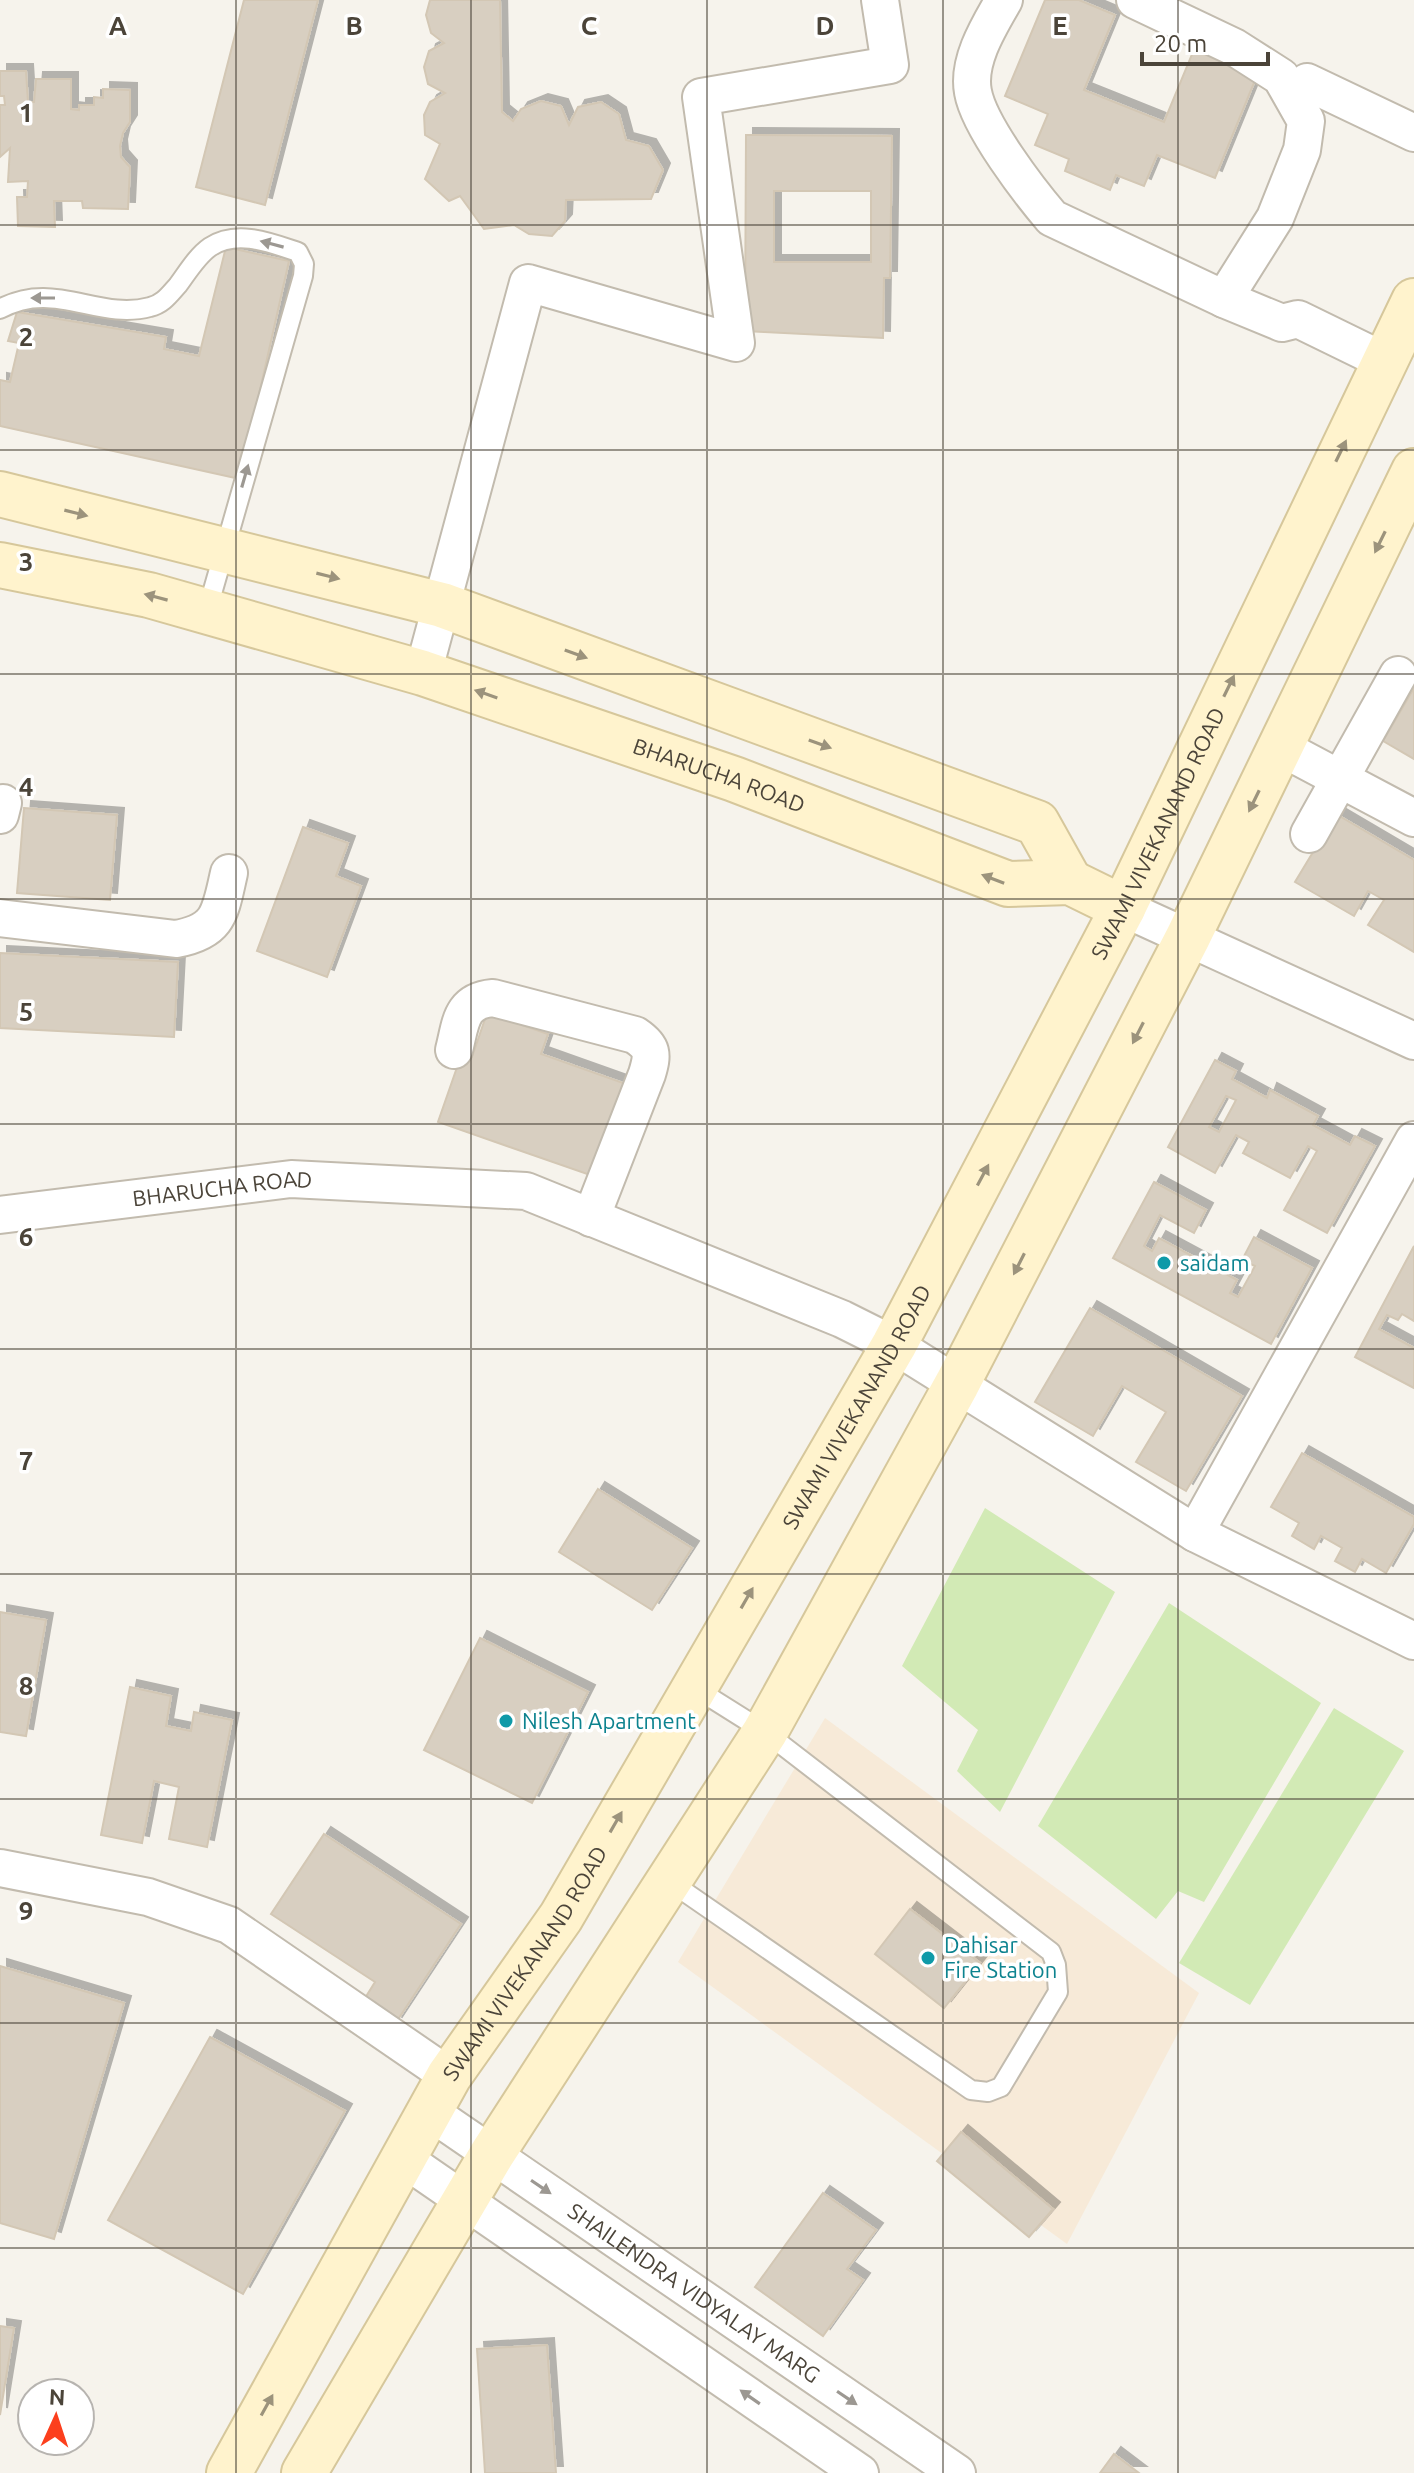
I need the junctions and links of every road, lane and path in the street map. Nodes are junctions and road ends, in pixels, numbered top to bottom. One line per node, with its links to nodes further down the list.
1 (880, 0): 14 (street)
2 (1004, 0): 6 (street)
3 (1135, 0): 6 (street)
4 (1307, 82): 5 (street)
5 (1414, 133)
6 (1224, 299): 9 (street)
7 (1414, 301): 9 (main road, SWAMI VIVEKANAND ROAD)
8 (0, 309): 12 (lane, one-way to 8)
9 (1379, 372): 24 (main road, SWAMI VIVEKANAND ROAD, one-way to 9)
10 (1414, 471): 18 (main road, one-way to 18)
11 (0, 494): 12 (main road, one-way to 12)
12 (223, 550): 14 (main road, one-way to 14); 15 (lane)
13 (0, 565): 15 (main road, BHARUCHA ROAD, one-way to 13)
14 (442, 605): 16 (street); 23 (main road, one-way to 23)
15 (207, 611): 16 (main road, BHARUCHA ROAD)
16 (423, 673): 23 (main road, BHARUCHA ROAD, one-way to 16)
17 (1398, 675): 19 (street)
18 (1280, 747): 19 (street); 26 (main road, one-way to 26)
19 (1339, 779): 20 (street); 21 (street)
20 (1414, 818)
21 (1309, 834)
22 (229, 873): 25 (street)
23 (1070, 882): 24 (main road, BHARUCHA ROAD)
24 (1123, 908): 26 (street, BHARUCHA ROAD); 32 (main road, SWAMI VIVEKANAND ROAD, one-way to 24)
25 (0, 918)
26 (1188, 937): 27 (street, BHARUCHA ROAD); 33 (main road, one-way to 33)
27 (1414, 1041)
28 (454, 1050): 31 (street)
29 (1414, 1140): 34 (street)
30 (0, 1215): 31 (street, BHARUCHA ROAD)
31 (591, 1218): 32 (street, BHARUCHA ROAD)
32 (894, 1345): 33 (street, BHARUCHA ROAD); 36 (main road, SWAMI VIVEKANAND ROAD, one-way to 32)
33 (957, 1384): 34 (street, BHARUCHA ROAD); 37 (main road)
34 (1195, 1533): 35 (street, BHARUCHA ROAD)
35 (1414, 1641)
36 (695, 1688): 37 (lane); 40 (main road, SWAMI VIVEKANAND ROAD, one-way to 36)
37 (765, 1732): 39 (main road); 39 (lane)
38 (0, 1868): 40 (street, SHAILENDRA VIDYALAY MARG)
39 (669, 1881): 41 (main road)
40 (439, 2094): 41 (street, SHAILENDRA VIDYALAY MARG); 42 (main road, SWAMI VIVEKANAND ROAD)
41 (492, 2154): 43 (main road); 47 (street, SHAILENDRA VIDYALAY MARG, one-way to 47)
42 (404, 2159): 43 (street); 44 (main road, SWAMI VIVEKANAND ROAD, one-way to 42)
43 (465, 2199): 45 (main road); 46 (street, one-way to 43)
44 (229, 2473)
45 (304, 2473)
46 (860, 2473)
47 (957, 2473)

